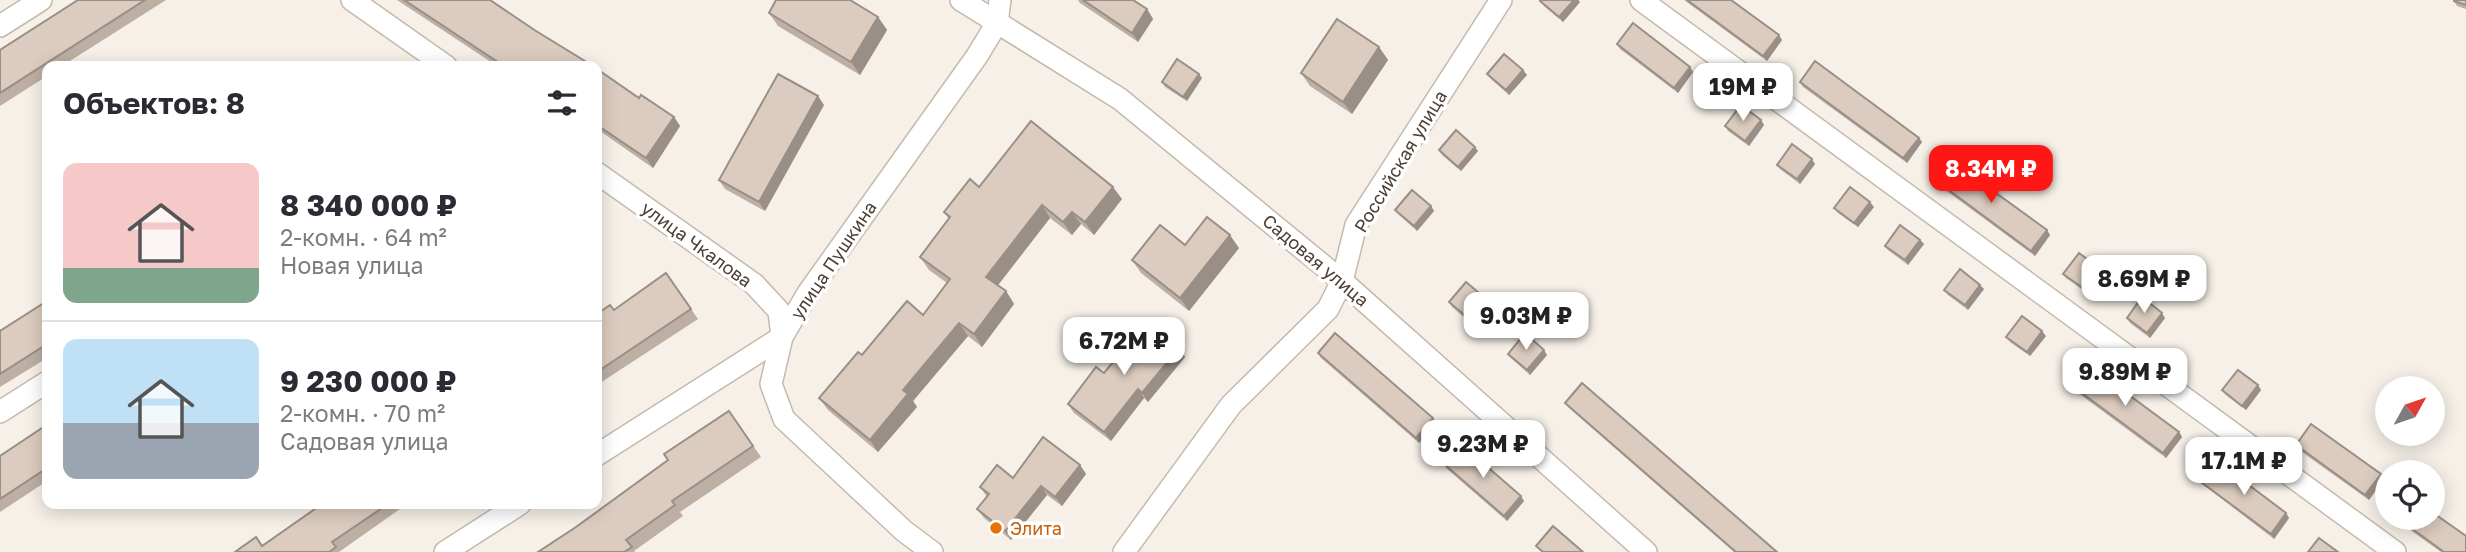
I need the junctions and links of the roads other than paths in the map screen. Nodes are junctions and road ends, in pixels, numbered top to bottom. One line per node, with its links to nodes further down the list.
1 (41, 0): 8 (street)
2 (352, 0): 9 (street)
3 (961, 0): 7 (street, Садовая улица)
4 (1000, 0): 7 (street, улица Пушкина)
5 (1501, 0): 11 (street, Российская улица)
6 (1641, 0): 21 (street)
7 (997, 23): 11 (street, Садовая улица); 12 (street, улица Пушкина)
8 (0, 26)
9 (439, 61)
10 (602, 177): 12 (street, улица Чкалова)
11 (1342, 281): 19 (street, Российская улица); 20 (street, Садовая улица)
12 (782, 337): 15 (street, улица Пушкина); 18 (street, улица Чкалова)
13 (42, 385): 14 (street)
14 (0, 412)
15 (602, 452)
16 (512, 509): 17 (street)
17 (446, 552)
18 (932, 552)
19 (1124, 552)
20 (1646, 552)
21 (2396, 552)

